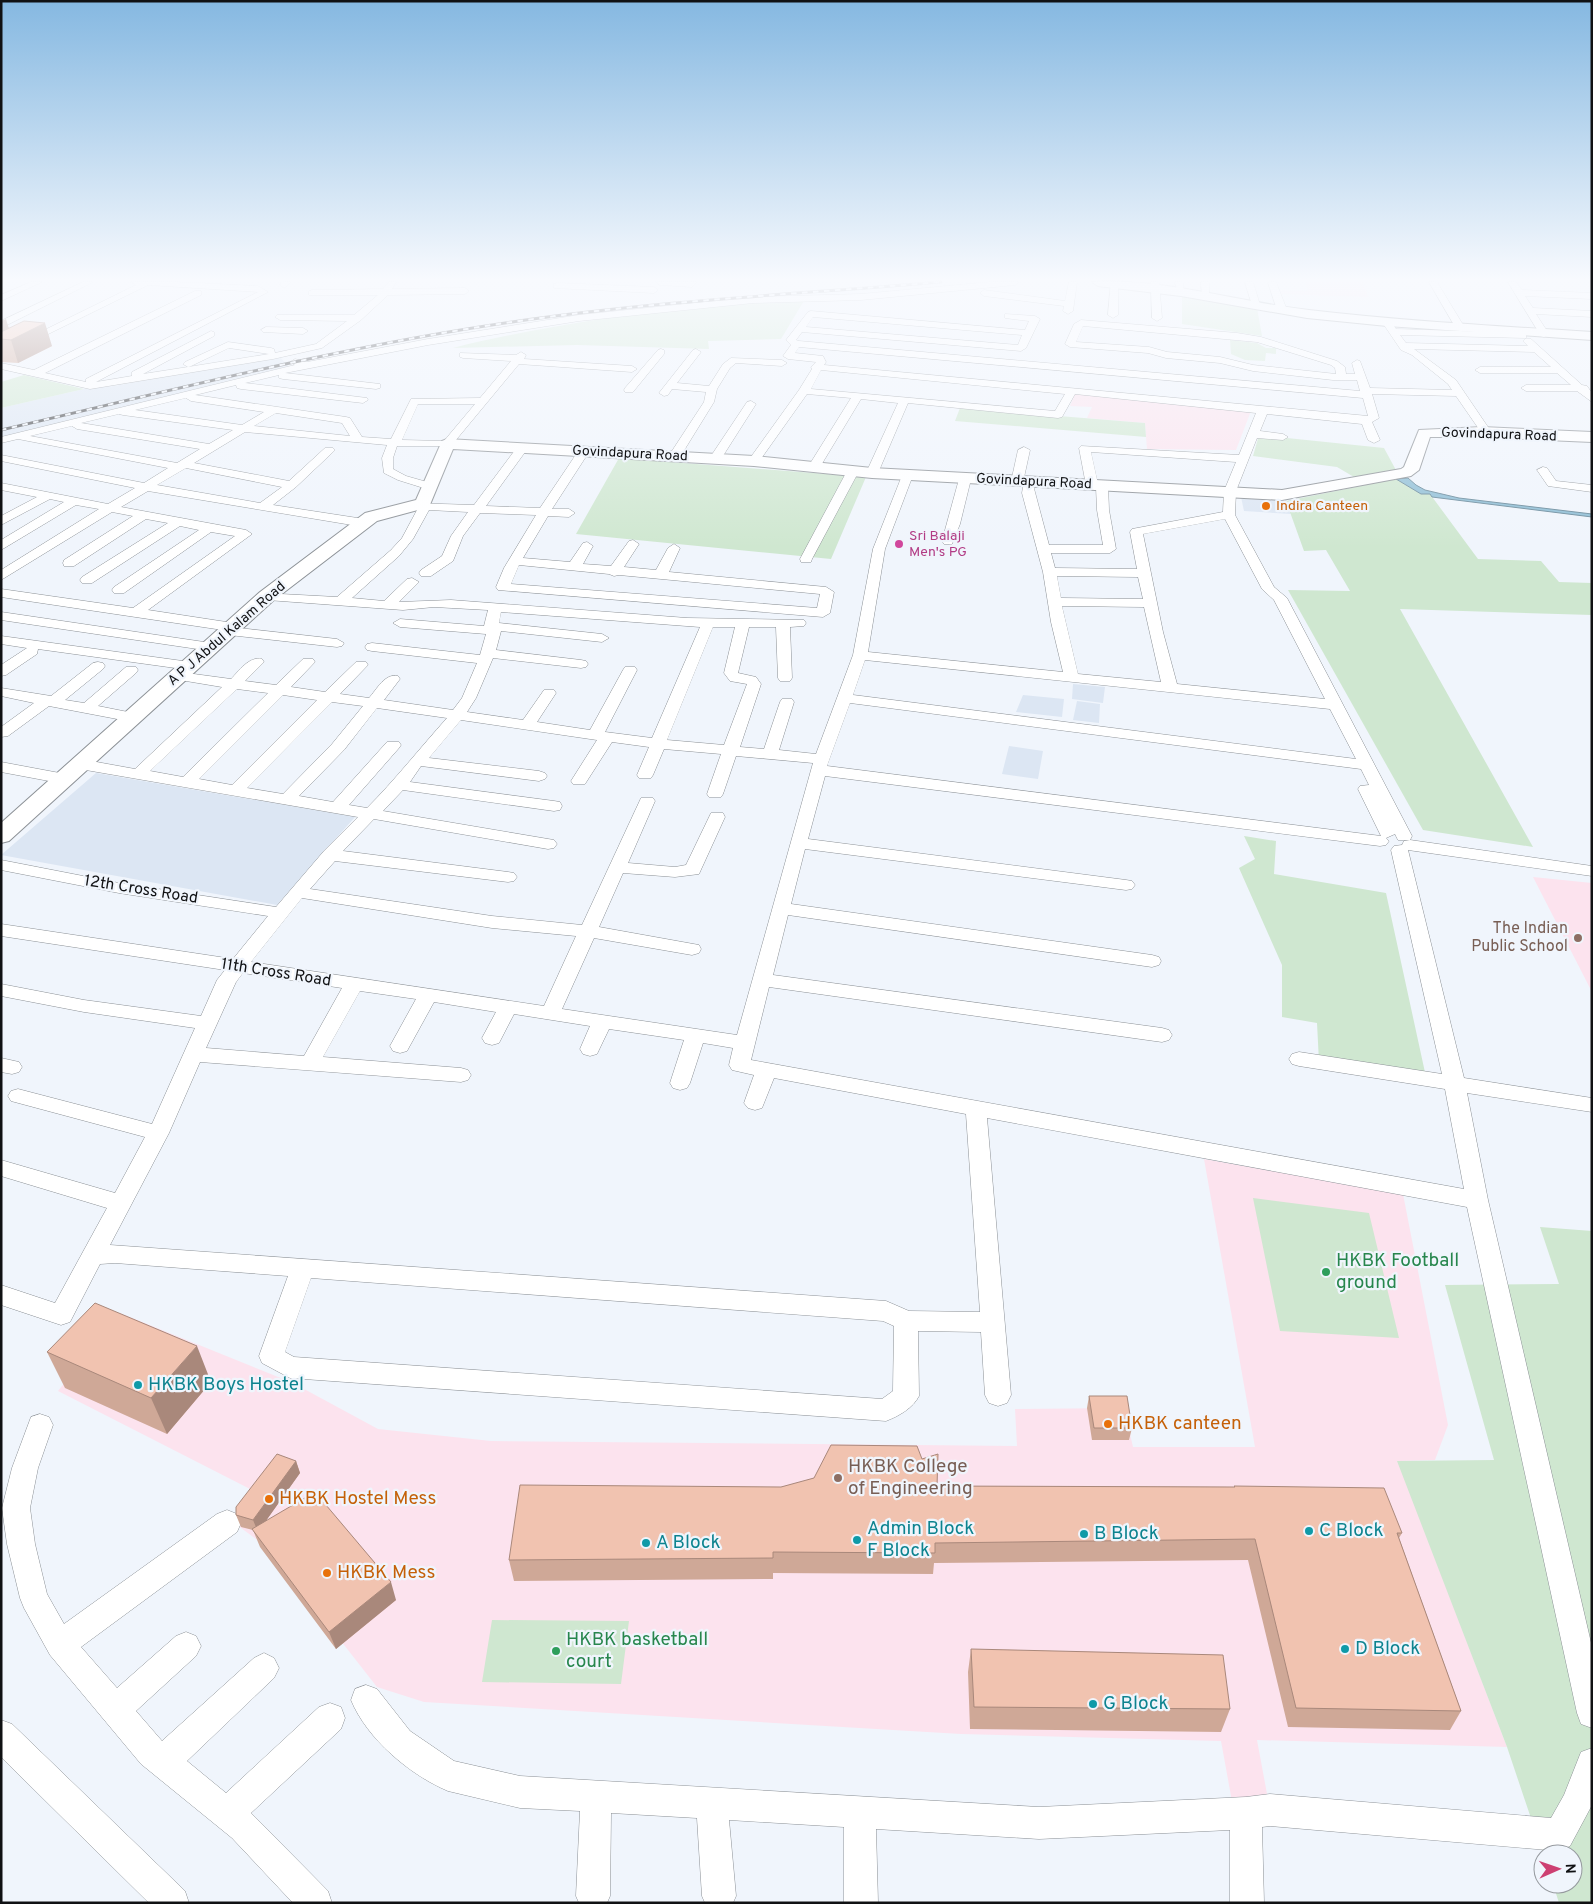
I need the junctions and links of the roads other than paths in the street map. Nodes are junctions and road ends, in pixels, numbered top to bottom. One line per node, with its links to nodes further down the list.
1 (21, 371): 19 (street)
2 (35, 371): 19 (street)
3 (110, 371): 28 (street)
4 (143, 371): 26 (street)
5 (175, 371): 20 (street)
6 (187, 371): 20 (street)
7 (283, 371): 21 (street)
8 (508, 371): 46 (street)
9 (646, 371): 34 (street)
10 (682, 371): 35 (street)
11 (723, 371): 31 (street)
12 (812, 371): 38 (street)
13 (834, 371): 37 (street)
14 (1063, 371): 36 (street)
15 (1288, 371): 22 (street)
16 (1340, 371): 22 (street)
17 (1438, 371): 39 (street)
18 (1561, 371): 24 (street)
19 (30, 373): 23 (street); 28 (street)
20 (168, 374): 26 (street)
21 (270, 374): 29 (street); 44 (street)
22 (1340, 375): 40 (street)
23 (10, 377)
24 (1568, 378): 25 (street); 27 (street); 32 (street)
25 (1584, 378)
26 (122, 382): 28 (street)
27 (1528, 383): 32 (street)
28 (84, 384)
29 (230, 384): 42 (street); 44 (street)
30 (1273, 387): 36 (street); 40 (street); 48 (street)
31 (712, 388): 35 (street); 72 (street)
32 (1579, 388): 33 (street); 43 (street)
33 (1592, 388)
34 (630, 390)
35 (667, 390)
36 (1178, 390): 37 (street); 48 (street)
37 (1072, 391): 45 (street)
38 (804, 392): 41 (street); 76 (street)
39 (1460, 392): 40 (street); 55 (street)
40 (1366, 393): 52 (street)
41 (858, 396): 45 (street); 78 (street)
42 (182, 397): 49 (street); 50 (street)
43 (1592, 399)
44 (363, 400): 51 (street)
45 (904, 400): 81 (street)
46 (482, 401): 64 (street); 65 (street)
47 (751, 404): 74 (street)
48 (1264, 408): 52 (street); 56 (street)
49 (274, 410): 51 (street); 54 (street)
50 (123, 412): 53 (street); 54 (street)
51 (346, 420): 62 (street)
52 (1366, 421): 63 (street)
53 (67, 425): 58 (street); 67 (street)
54 (245, 428): 57 (street); 67 (street)
55 (1488, 432): 60 (street, Govindapura Road); 92 (street, Govindapura Road)
56 (1253, 434): 59 (street); 75 (street)
57 (313, 436): 62 (street); 66 (street)
58 (15, 437): 61 (street); 77 (street)
59 (1283, 437)
60 (1592, 437)
61 (1, 440)
62 (358, 440): 64 (street)
63 (1374, 440)
64 (392, 444): 65 (street); 89 (street)
65 (448, 444): 68 (street, Govindapura Road); 89 (street)
66 (297, 446)
67 (212, 448): 77 (street)
68 (522, 448): 71 (street, Govindapura Road); 100 (street)
69 (329, 450): 85 (street)
70 (1024, 450): 84 (street)
71 (583, 452): 72 (street, Govindapura Road); 101 (street)
72 (674, 457): 74 (street, Govindapura Road)
73 (1, 458): 88 (street)
74 (715, 459): 76 (street, Govindapura Road)
75 (1242, 459): 86 (street); 92 (street)
76 (754, 461): 78 (street, Govindapura Road)
77 (182, 466): 85 (street); 88 (street)
78 (814, 467): 80 (street, Govindapura Road)
79 (1543, 470): 90 (street)
80 (853, 471): 81 (street, Govindapura Road); 117 (street)
81 (872, 473): 82 (street, Govindapura Road)
82 (907, 475): 83 (street, Govindapura Road); 157 (street)
83 (964, 479): 84 (street, Govindapura Road); 109 (street)
84 (1023, 482): 86 (street, Govindapura Road); 114 (street)
85 (292, 485): 98 (street)
86 (1097, 485): 92 (street, Govindapura Road); 115 (street)
87 (1, 486): 91 (street)
88 (147, 486): 98 (street); 99 (street)
89 (430, 486): 97 (street)
90 (1589, 488): 96 (street)
91 (16, 490): 93 (street); 94 (street)
92 (1230, 491): 104 (street)
93 (47, 496): 95 (street); 105 (street)
94 (1, 498)
95 (74, 501): 99 (street); 111 (street)
96 (1587, 502)
97 (420, 506): 100 (street); 107 (street, A P J Abdul Kalam Road); 135 (street)
98 (262, 507): 107 (street)
99 (110, 508): 103 (street); 126 (street)
100 (479, 508): 101 (street); 124 (street)
101 (543, 512): 102 (street); 118 (street)
102 (569, 513)
103 (144, 515): 106 (street); 119 (street)
104 (1229, 515): 116 (street); 131 (street)
105 (1, 521)
106 (178, 522): 108 (street); 128 (street)
107 (364, 523): 134 (street, A P J Abdul Kalam Road)
108 (209, 528): 132 (street); 141 (street)
109 (948, 541)
110 (633, 544): 122 (street)
111 (1, 546)
112 (587, 546): 120 (street)
113 (674, 548): 127 (street)
114 (1044, 549): 115 (street); 123 (street)
115 (1110, 549): 116 (street)
116 (1140, 549): 125 (street)
117 (806, 559)
118 (515, 561): 120 (street); 130 (street)
119 (69, 563)
120 (574, 568): 122 (street)
121 (755, 568): 130 (street)
122 (614, 572): 127 (street)
123 (1050, 572): 125 (street); 137 (street)
124 (426, 573)
125 (1145, 573): 138 (street)
126 (1, 576)
127 (660, 576): 130 (street)
128 (87, 580)
129 (412, 582): 139 (street)
130 (747, 584)
131 (1269, 588): 181 (street)
132 (119, 590)
133 (1, 593): 136 (street)
134 (267, 596): 135 (street); 149 (street, A P J Abdul Kalam Road)
135 (341, 601): 139 (street)
136 (58, 602): 141 (street); 143 (street)
137 (1055, 602): 138 (street); 168 (street)
138 (1150, 603): 172 (street)
139 (387, 605): 140 (street)
140 (495, 607): 146 (street); 150 (street)
141 (135, 613): 149 (street)
142 (1, 616): 143 (street)
143 (31, 621): 154 (street)
144 (400, 622): 150 (street)
145 (743, 622): 146 (street); 147 (street); 190 (street)
146 (708, 623): 188 (street)
147 (783, 623): 148 (street); 169 (street)
148 (799, 623)
149 (231, 629): 153 (street); 154 (street, A P J Abdul Kalam Road)
150 (492, 629): 151 (street); 158 (street)
151 (602, 638)
152 (1, 640): 166 (street)
153 (337, 643)
154 (211, 647): 166 (street, A P J Abdul Kalam Road)
155 (372, 647): 158 (street)
156 (32, 651): 167 (street)
157 (860, 655): 168 (street); 177 (street)
158 (487, 656): 161 (street); 183 (street)
159 (257, 662): 171 (street)
160 (308, 662): 173 (street)
161 (580, 664)
162 (361, 665): 176 (street)
163 (98, 666): 178 (street)
164 (130, 670): 182 (street)
165 (630, 670): 187 (street)
166 (185, 671): 171 (street); 184 (street, A P J Abdul Kalam Road)
167 (1, 672)
168 (1072, 677): 172 (street)
169 (785, 678)
170 (394, 679): 180 (street)
171 (236, 683): 173 (street); 197 (street)
172 (1170, 687): 181 (street)
173 (282, 690): 176 (street); 202 (street)
174 (1, 692): 178 (street)
175 (549, 693): 185 (street)
176 (328, 698): 180 (street); 204 (street)
177 (844, 698): 194 (street); 195 (street)
178 (51, 700): 182 (street); 186 (street)
179 (788, 702): 191 (street)
180 (373, 704): 183 (street); 206 (street)
181 (1330, 704): 194 (street)
182 (87, 708): 184 (street)
183 (457, 716): 185 (street); 192 (street)
184 (133, 717): 193 (street, A P J Abdul Kalam Road)
185 (527, 725): 187 (street)
186 (3, 733)
187 (601, 736): 188 (street); 201 (street)
188 (660, 744): 190 (street); 198 (street)
189 (392, 746): 209 (street)
190 (729, 750): 191 (street); 205 (street)
191 (770, 754): 195 (street)
192 (417, 761): 199 (street); 203 (street)
193 (80, 764): 197 (street); 200 (street, A P J Abdul Kalam Road)
194 (1360, 764): 213 (street)
195 (820, 765): 213 (street); 215 (street)
196 (1, 767): 200 (street)
197 (138, 774): 202 (street)
198 (645, 775)
199 (539, 776)
200 (65, 779): 212 (street, A P J Abdul Kalam Road)
201 (579, 781)
202 (187, 782): 204 (street)
203 (399, 785): 208 (street); 210 (street)
204 (236, 790): 206 (street)
205 (715, 794)
206 (286, 800): 209 (street)
207 (647, 801): 218 (street)
208 (554, 806)
209 (336, 809): 210 (street)
210 (369, 815): 214 (street); 216 (street)
211 (717, 818): 218 (street)
212 (1, 836)
213 (1396, 841): 219 (street); 250 (street)
214 (548, 844)
215 (798, 844): 221 (street); 223 (street)
216 (330, 855): 220 (street); 222 (street)
217 (1, 866): 224 (street, 12th Cross Road)
218 (618, 867): 226 (street)
219 (1592, 871)
220 (508, 877)
221 (1126, 885)
222 (297, 892): 224 (street); 226 (street)
223 (781, 908): 228 (street); 230 (street)
224 (281, 913): 229 (street)
225 (1, 930): 229 (street, 11th Cross Road)
226 (588, 931): 227 (street); 235 (street)
227 (692, 949)
228 (1152, 961)
229 (238, 966): 231 (street, 11th Cross Road); 237 (street)
230 (762, 980): 238 (street); 241 (street)
231 (353, 985): 233 (street, 11th Cross Road); 245 (street)
232 (1, 990): 237 (street)
233 (427, 996): 234 (street, 11th Cross Road); 242 (street)
234 (508, 1008): 235 (street, 11th Cross Road); 240 (street)
235 (550, 1014): 236 (street, 11th Cross Road)
236 (602, 1022): 239 (street, 11th Cross Road); 243 (street)
237 (207, 1023): 244 (street)
238 (1162, 1035)
239 (695, 1036): 241 (street, 11th Cross Road); 249 (street)
240 (492, 1038)
241 (745, 1043): 247 (street)
242 (400, 1046)
243 (590, 1049)
244 (192, 1054): 248 (street); 255 (street)
245 (314, 1057)
246 (1299, 1059): 250 (street)
247 (766, 1070): 252 (street); 254 (street)
248 (461, 1075)
249 (680, 1083)
250 (1455, 1085): 253 (street); 257 (street)
251 (18, 1096): 255 (street)
252 (755, 1103)
253 (1592, 1105)
254 (976, 1108): 257 (street); 263 (street)
255 (158, 1133): 258 (street)
256 (1, 1168): 258 (street)
257 (1477, 1200): 273 (street)
258 (119, 1203): 259 (street)
259 (94, 1255): 260 (street); 261 (street)
260 (302, 1269): 262 (street); 262 (street)
261 (1, 1295)
262 (906, 1320): 263 (street)
263 (992, 1322): 264 (street)
264 (998, 1394)
265 (40, 1425): 266 (street)
266 (8, 1504): 268 (street)
267 (227, 1523): 268 (street)
268 (60, 1645): 272 (street)
269 (186, 1646): 272 (street)
270 (264, 1668): 276 (street)
271 (366, 1700): 278 (street)
272 (115, 1710): 276 (street)
273 (1592, 1713)
274 (330, 1718): 282 (street)
275 (1, 1735): 285 (street)
276 (163, 1762): 282 (street)
277 (1592, 1763): 281 (street)
278 (596, 1797): 279 (street); 283 (street)
279 (712, 1804): 280 (street); 284 (street)
280 (860, 1812): 281 (street); 287 (street)
281 (1246, 1813): 288 (street)
282 (227, 1814): 286 (street)
283 (593, 1896)
284 (719, 1896)
285 (173, 1903)
286 (316, 1903)
287 (861, 1903)
288 (1247, 1903)

